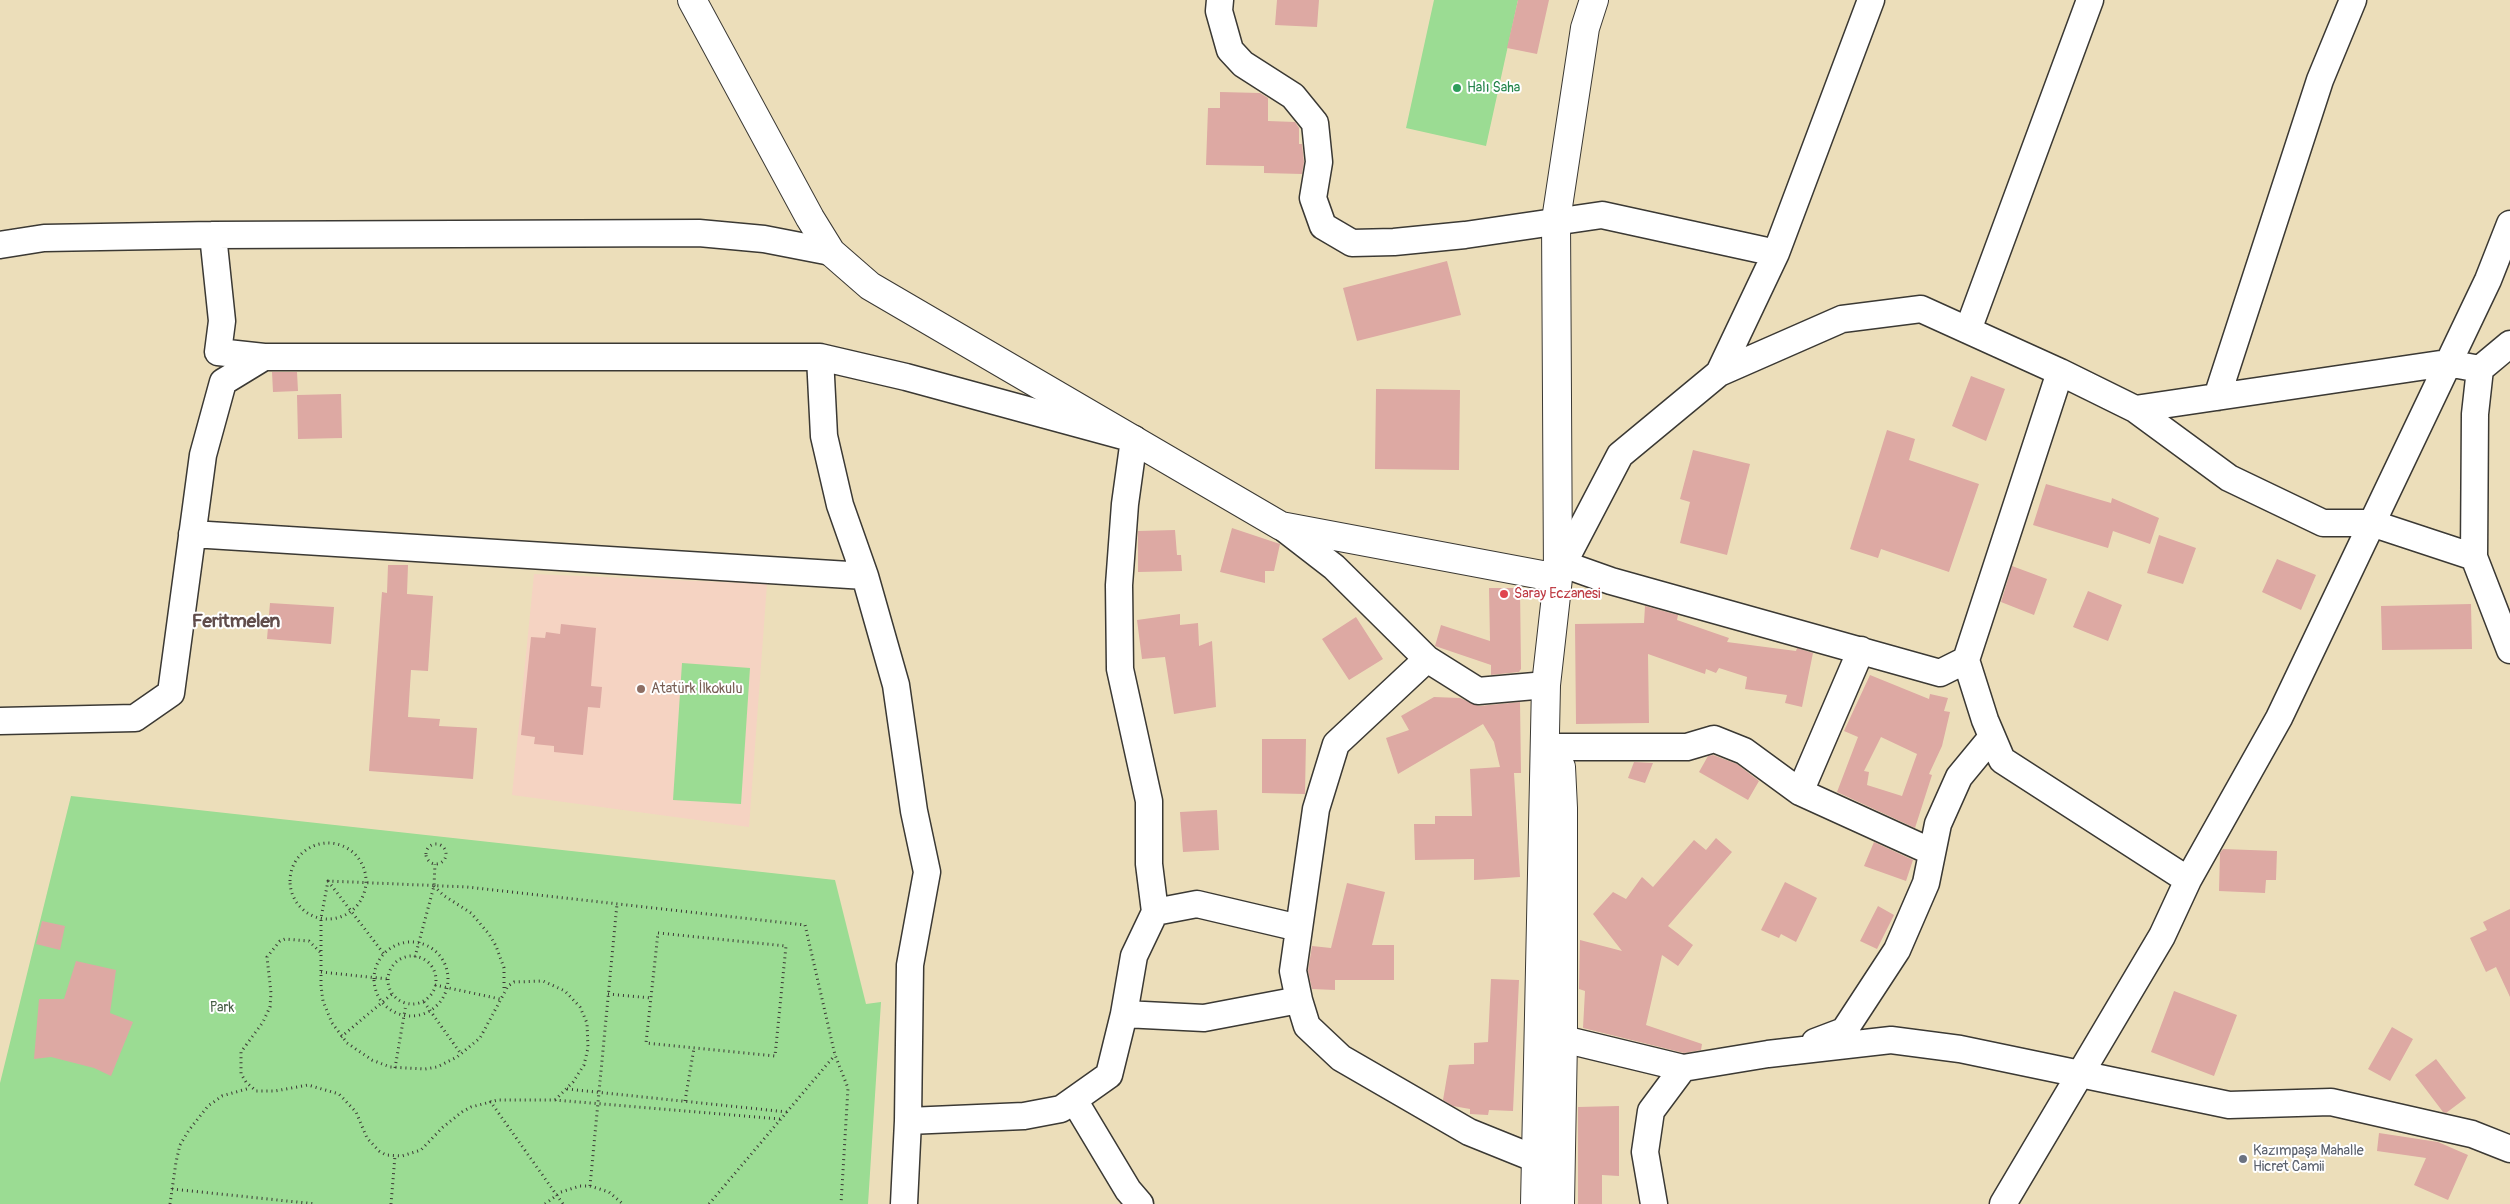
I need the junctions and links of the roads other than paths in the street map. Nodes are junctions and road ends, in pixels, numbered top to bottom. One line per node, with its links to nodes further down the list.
1 (692, 0): 13 (street)
2 (1220, 0): 7 (street)
3 (1594, 0): 7 (street)
4 (1871, 0): 14 (street)
5 (2090, 0): 15 (street)
6 (2353, 0): 23 (street)
7 (1556, 220): 14 (street); 30 (street)
8 (2510, 224): 19 (street)
9 (0, 235): 11 (street)
10 (213, 235): 11 (street); 13 (street); 17 (street)
11 (44, 238): 12 (street)
12 (0, 245)
13 (831, 252): 25 (street)
14 (1776, 253): 22 (street)
15 (1968, 330): 21 (street); 22 (street)
16 (2510, 344): 20 (street)
17 (264, 357): 18 (street); 28 (street)
18 (820, 357): 25 (street); 31 (street)
19 (2447, 363): 20 (street); 23 (street); 26 (street)
20 (2480, 369): 29 (street)
21 (2060, 372): 24 (street); 35 (street)
22 (1720, 373): 30 (street)
23 (2217, 397): 24 (street)
24 (2135, 410): 26 (street)
25 (1134, 439): 27 (street); 43 (street)
26 (2372, 523): 29 (street); 42 (street)
27 (1281, 526): 30 (street); 34 (street)
28 (192, 534): 31 (street); 37 (street)
29 (2474, 557): 33 (street)
30 (1560, 571): 32 (street); 36 (street)
31 (865, 576): 52 (street)
32 (1861, 650): 35 (street); 40 (street)
33 (2510, 650)
34 (1427, 659): 36 (street); 44 (street)
35 (1966, 660): 38 (street)
36 (1546, 685): 39 (street); 54 (street)
37 (0, 721)
38 (1992, 737): 41 (street); 42 (street)
39 (1559, 746): 40 (street); 47 (street)
40 (1800, 792): 41 (street)
41 (1932, 852): 48 (street)
42 (2188, 880): 50 (street)
43 (1155, 912): 44 (street); 46 (street)
44 (1299, 928): 45 (street)
45 (1299, 1000): 46 (street); 54 (street)
46 (1124, 1014): 51 (street)
47 (1563, 1039): 49 (street); 58 (street)
48 (1792, 1051): 49 (street); 50 (street)
49 (1683, 1068): 59 (street)
50 (2078, 1074): 53 (street); 60 (street)
51 (1074, 1100): 52 (street); 56 (street)
52 (908, 1121): 55 (street)
53 (2510, 1149)
54 (1536, 1159): 57 (street)
55 (904, 1204)
56 (1140, 1204)
57 (1535, 1204)
58 (1560, 1204)
59 (1654, 1204)
60 (2004, 1204)

